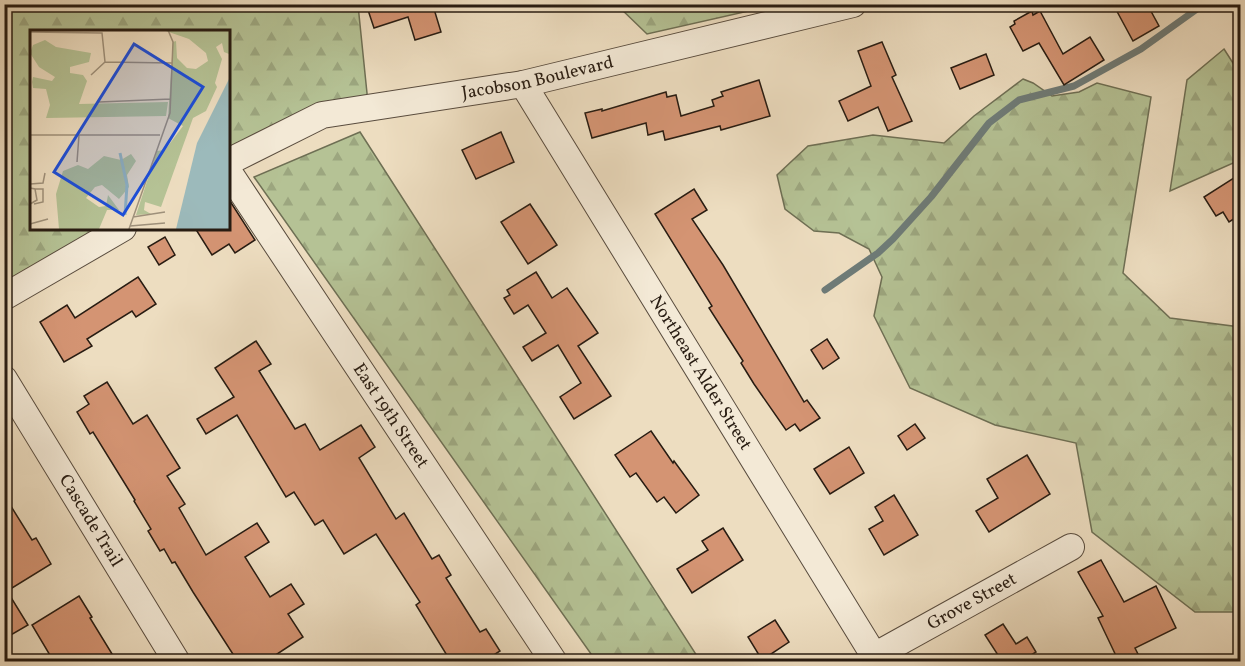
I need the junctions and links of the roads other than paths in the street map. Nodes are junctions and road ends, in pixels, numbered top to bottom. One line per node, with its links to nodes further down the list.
1 (853, 4): 2 (street, Jacobson Boulevard)
2 (523, 84): 3 (street, Jacobson Boulevard); 9 (street, Northeast Alder Street)
3 (230, 161)
4 (230, 174): 11 (street, East 19th Street)
5 (119, 230): 6 (street)
6 (4, 297)
7 (4, 379): 10 (street, Cascade Trail)
8 (1071, 547): 9 (street, Grove Street)
9 (876, 659)
10 (177, 662)
11 (554, 662)

